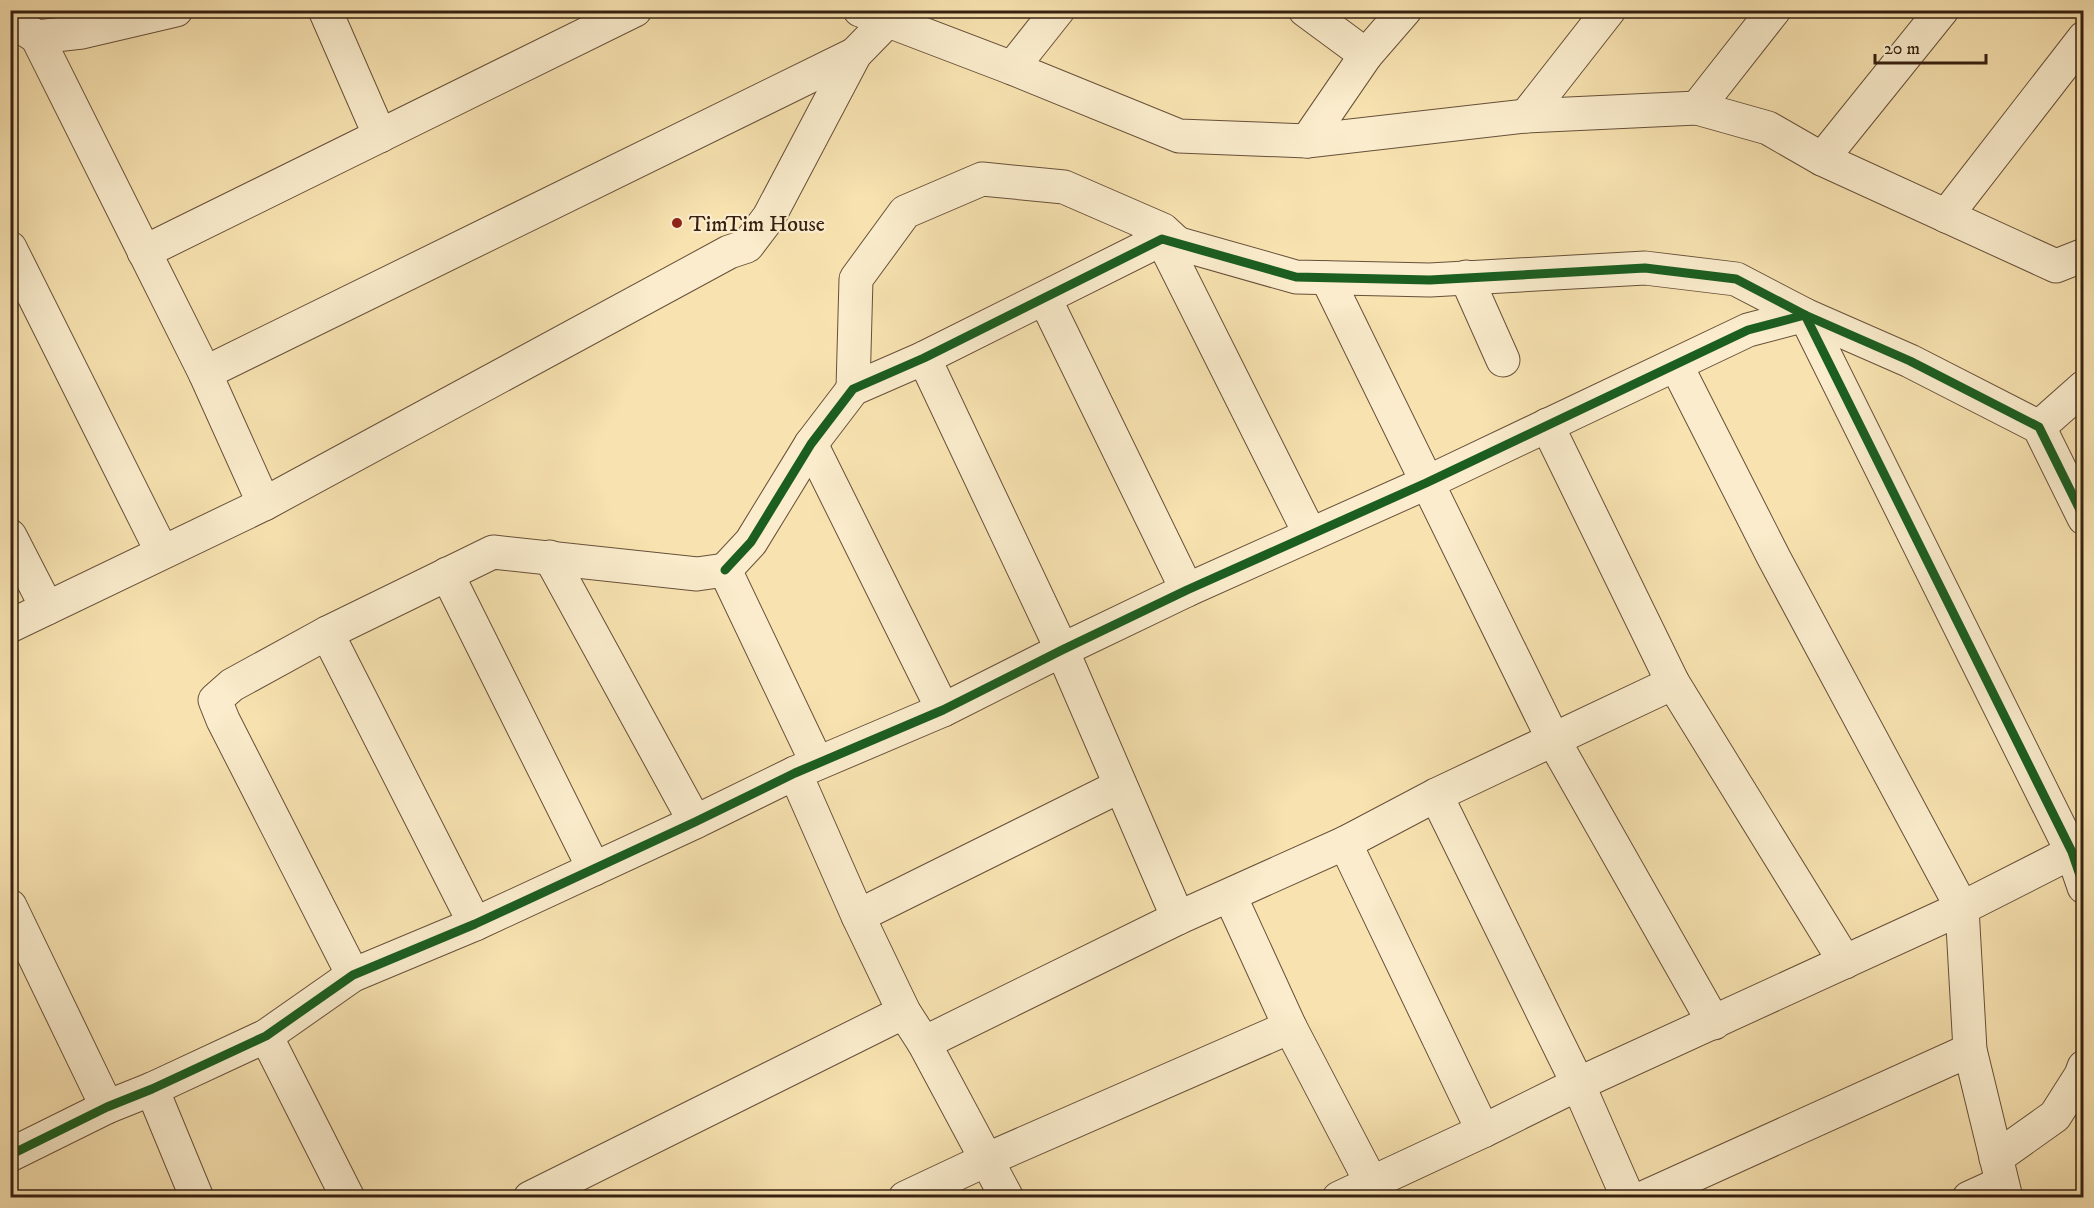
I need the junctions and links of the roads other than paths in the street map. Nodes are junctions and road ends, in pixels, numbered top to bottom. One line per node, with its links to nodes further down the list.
1 (176, 10): 11 (street)
2 (325, 10): 18 (street)
3 (635, 10): 18 (street)
4 (1058, 10): 15 (street)
5 (1305, 10): 14 (street)
6 (1405, 10): 14 (street)
7 (1609, 10): 17 (street)
8 (1774, 10): 16 (street)
9 (1942, 10): 20 (street)
10 (883, 14): 13 (street); 15 (street)
11 (24, 28): 24 (street)
12 (2084, 38): 21 (street)
13 (855, 54): 33 (street); 40 (street)
14 (1366, 55): 19 (street)
15 (1012, 68): 19 (street)
16 (1697, 108): 17 (street); 20 (street)
17 (1526, 116): 19 (street)
18 (380, 136): 24 (street)
19 (1307, 141)
20 (1822, 159): 21 (street)
21 (1946, 216): 25 (street)
22 (1169, 240): 26 (street); 28 (street); 35 (street); 42 (street)
23 (10, 248): 44 (street)
24 (144, 252): 33 (street)
25 (2084, 255)
26 (1327, 278): 27 (street); 39 (street)
27 (1466, 278): 29 (street); 31 (street)
28 (1045, 299): 30 (street); 48 (street)
29 (1805, 315): 32 (street); 37 (street); 61 (street)
30 (924, 358): 35 (street); 52 (street)
31 (1503, 360)
32 (1676, 365): 36 (street); 66 (street)
33 (206, 372): 40 (street)
34 (2084, 387): 37 (street)
35 (853, 389): 38 (street)
36 (1547, 425): 39 (street); 53 (street)
37 (2039, 427): 41 (street)
38 (811, 444): 46 (street); 54 (street)
39 (1426, 483): 42 (street); 55 (street)
40 (264, 504): 44 (street)
41 (2084, 518)
42 (1310, 534): 48 (street)
43 (10, 536): 49 (street)
44 (162, 552): 49 (street)
45 (550, 556): 46 (street); 47 (street); 59 (street)
46 (725, 570): 56 (street)
47 (447, 574): 51 (street); 62 (street)
48 (1187, 590): 52 (street)
49 (48, 608): 50 (street)
50 (10, 626)
51 (327, 633): 69 (street); 71 (street)
52 (1062, 650): 54 (street); 57 (street)
53 (1672, 683): 55 (street); 70 (street)
54 (943, 710): 56 (street)
55 (1554, 741): 58 (street); 73 (street)
56 (806, 768): 59 (street); 67 (street)
57 (1120, 786): 67 (street); 68 (street)
58 (1436, 795): 60 (street); 79 (street)
59 (695, 822): 62 (street)
60 (1345, 843): 64 (street); 82 (street)
61 (2078, 849): 63 (street); 66 (street)
62 (594, 868): 69 (street)
63 (2084, 886)
64 (1230, 896): 68 (street); 74 (street)
65 (10, 906): 81 (street)
66 (1962, 908): 70 (street); 77 (street)
67 (858, 916): 72 (street)
68 (1178, 918): 76 (street)
69 (475, 924): 71 (street)
70 (1845, 962): 73 (street)
71 (353, 975): 75 (street)
72 (904, 1012): 76 (street); 89 (street)
73 (1714, 1023): 79 (street)
74 (1290, 1027): 84 (street); 86 (street)
75 (266, 1036): 80 (street); 88 (street)
76 (924, 1043): 84 (street)
77 (1970, 1050): 85 (street); 94 (street)
78 (2084, 1067): 85 (street)
79 (1578, 1084): 82 (street); 93 (street)
80 (152, 1089): 81 (street); 87 (street)
81 (107, 1107): 83 (street)
82 (1483, 1131): 86 (street)
83 (10, 1155)
84 (988, 1159): 90 (street); 91 (street)
85 (2001, 1180): 95 (street)
86 (1371, 1182): 92 (street)
87 (196, 1197)
88 (348, 1197)
89 (530, 1197)
90 (905, 1197)
91 (1007, 1197)
92 (1339, 1197)
93 (1628, 1197)
94 (1643, 1197)
95 (1969, 1197)

